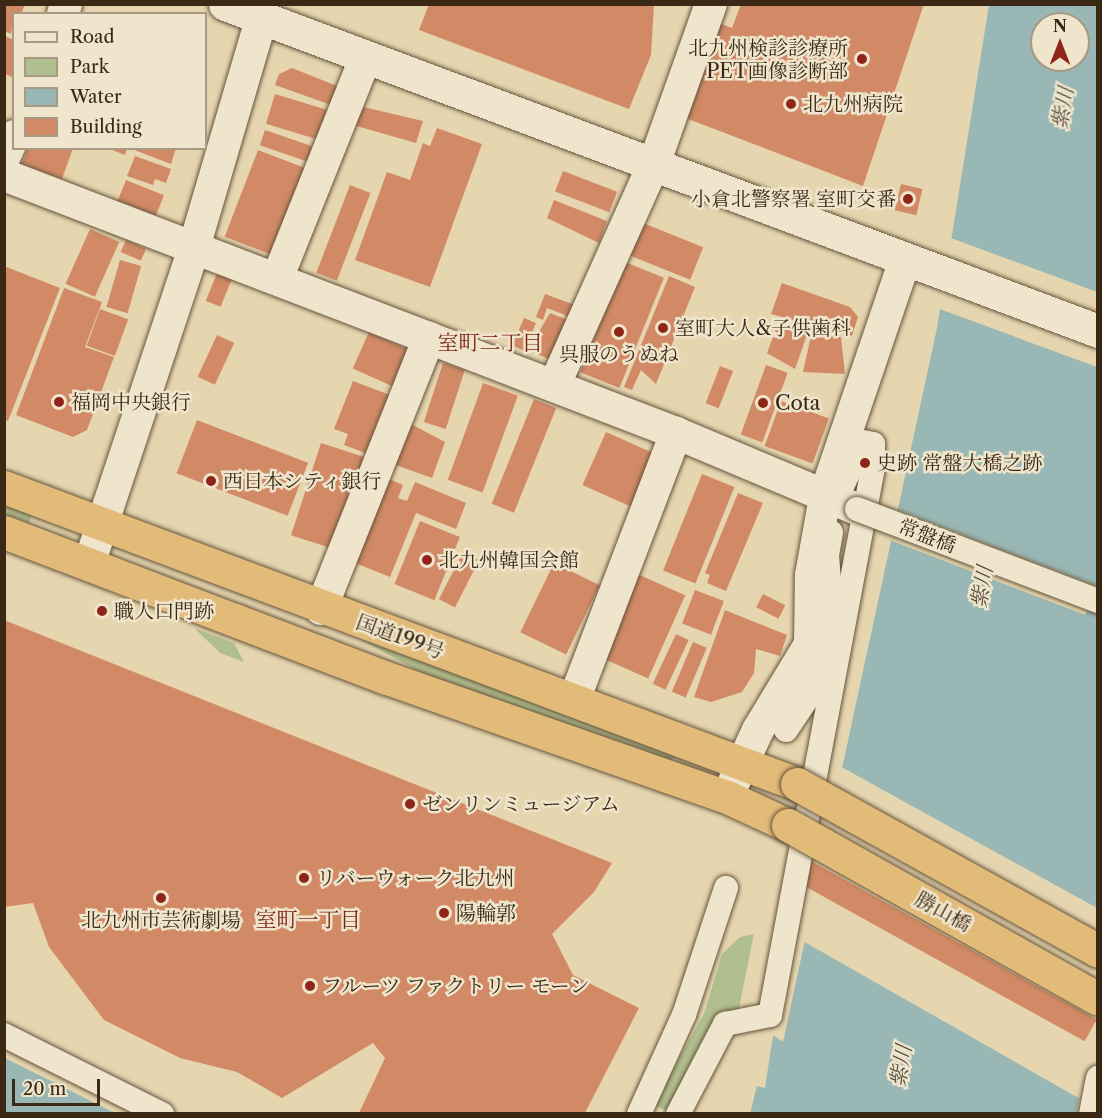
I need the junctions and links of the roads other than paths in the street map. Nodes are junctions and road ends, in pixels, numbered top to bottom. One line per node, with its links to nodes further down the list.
1 (225, 4): 3 (street)
2 (711, 4): 7 (street)
3 (262, 17): 4 (street); 9 (street)
4 (365, 59): 7 (street); 11 (street)
5 (12, 140): 6 (street)
6 (4, 158)
7 (654, 164): 10 (street); 14 (street)
8 (4, 175): 9 (street)
9 (192, 251): 11 (street); 18 (street)
10 (915, 263): 12 (street); 17 (street)
11 (277, 279): 13 (street)
12 (1098, 331)
13 (429, 338): 14 (street); 22 (street)
14 (554, 386): 15 (street)
15 (676, 433): 17 (street); 23 (street)
16 (4, 487): 18 (highway, 国道199号)
17 (840, 500): 21 (street, 常盤橋, bridge); 24 (street); 25 (street); 34 (street)
18 (103, 526): 20 (street); 22 (highway, 国道199号)
19 (4, 532): 20 (highway)
20 (89, 564): 26 (highway)
21 (1098, 601)
22 (321, 609): 23 (highway, 国道199号)
23 (574, 700): 25 (highway, 国道199号)
24 (786, 730)
25 (742, 760): 26 (street); 28 (highway, 国道199号, bridge)
26 (727, 797): 29 (highway, 勝山橋, bridge)
27 (726, 888): 33 (street)
28 (1098, 951)
29 (1098, 999)
30 (4, 1035): 32 (street)
31 (1098, 1078): 35 (street)
32 (155, 1112)
33 (639, 1113)
34 (678, 1113)
35 (1091, 1113)

